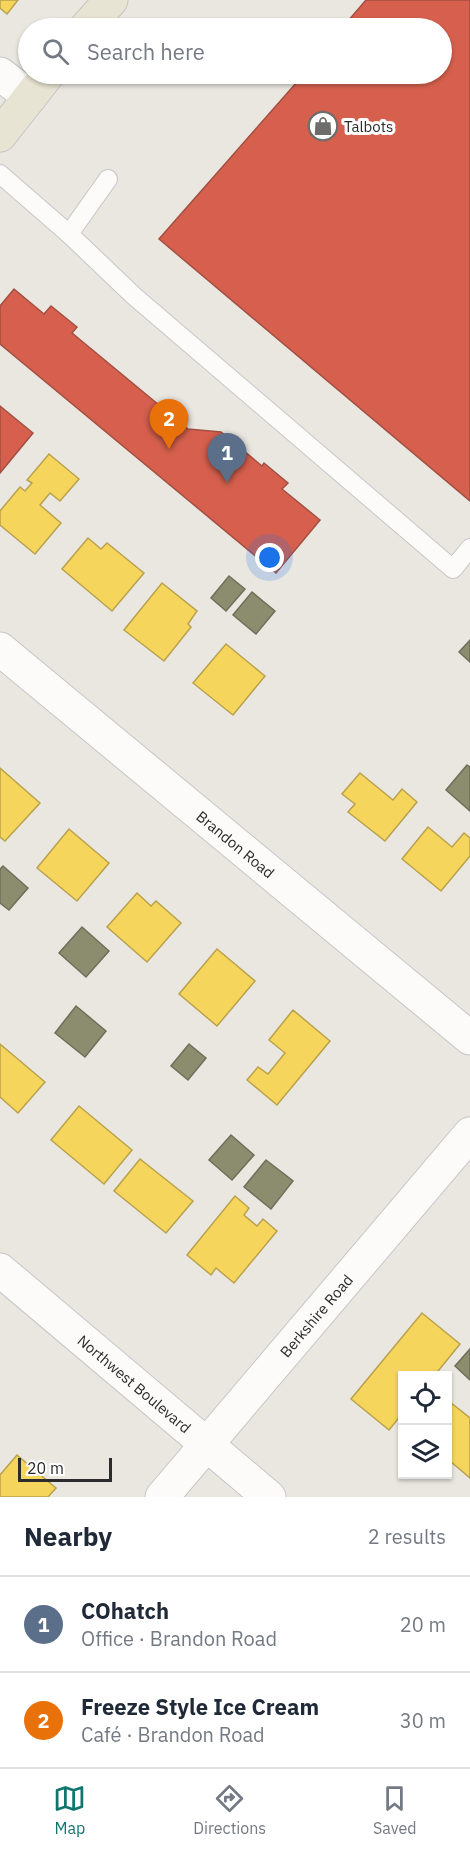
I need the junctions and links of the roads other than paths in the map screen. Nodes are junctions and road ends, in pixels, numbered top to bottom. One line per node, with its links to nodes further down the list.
1 (111, 0): 2 (main road)
2 (95, 18)
3 (0, 74): 4 (street)
4 (18, 79)
5 (39, 85): 6 (main road)
6 (0, 135)
7 (0, 174): 9 (lane)
8 (108, 179): 9 (lane)
9 (69, 234): 10 (lane)
10 (470, 548)
11 (0, 650): 12 (street, Brandon Road)
12 (470, 1038)
13 (470, 1134): 15 (street, Berkshire Road)
14 (0, 1270): 15 (street, Northwest Boulevard)
15 (207, 1444): 16 (street, Berkshire Road); 17 (street, Northwest Boulevard)
16 (162, 1497)
17 (269, 1497)

